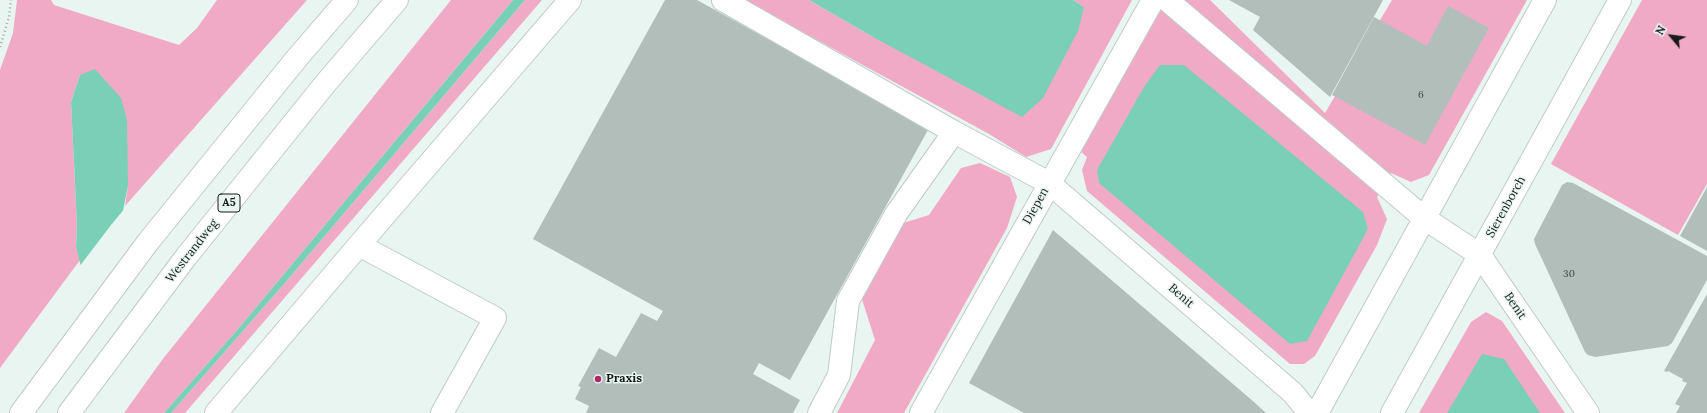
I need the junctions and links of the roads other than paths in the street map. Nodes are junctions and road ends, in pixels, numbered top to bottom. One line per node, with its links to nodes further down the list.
1 (347, 0): 14 (main road)
2 (397, 0): 15 (main road, Westrandweg / A5)
3 (570, 0): 12 (main road)
4 (723, 0): 9 (main road, Benit)
5 (1153, 0): 10 (main road, Diepen)
6 (1167, 0): 11 (main road, Benit)
7 (1545, 0): 11 (main road)
8 (1620, 0): 13 (main road, Sierenborch)
9 (954, 132): 10 (main road, Benit); 18 (main road)
10 (1049, 183): 19 (main road, Diepen); 20 (main road, Benit)
11 (1424, 218): 13 (main road, Benit); 21 (main road)
12 (359, 245): 16 (main road); 17 (main road)
13 (1480, 255): 22 (main road, Sierenborch); 23 (main road, Benit)
14 (21, 413)
15 (68, 413)
16 (216, 413)
17 (442, 413)
18 (819, 413)
19 (921, 413)
20 (1309, 413)
21 (1317, 413)
22 (1392, 413)
23 (1588, 413)

